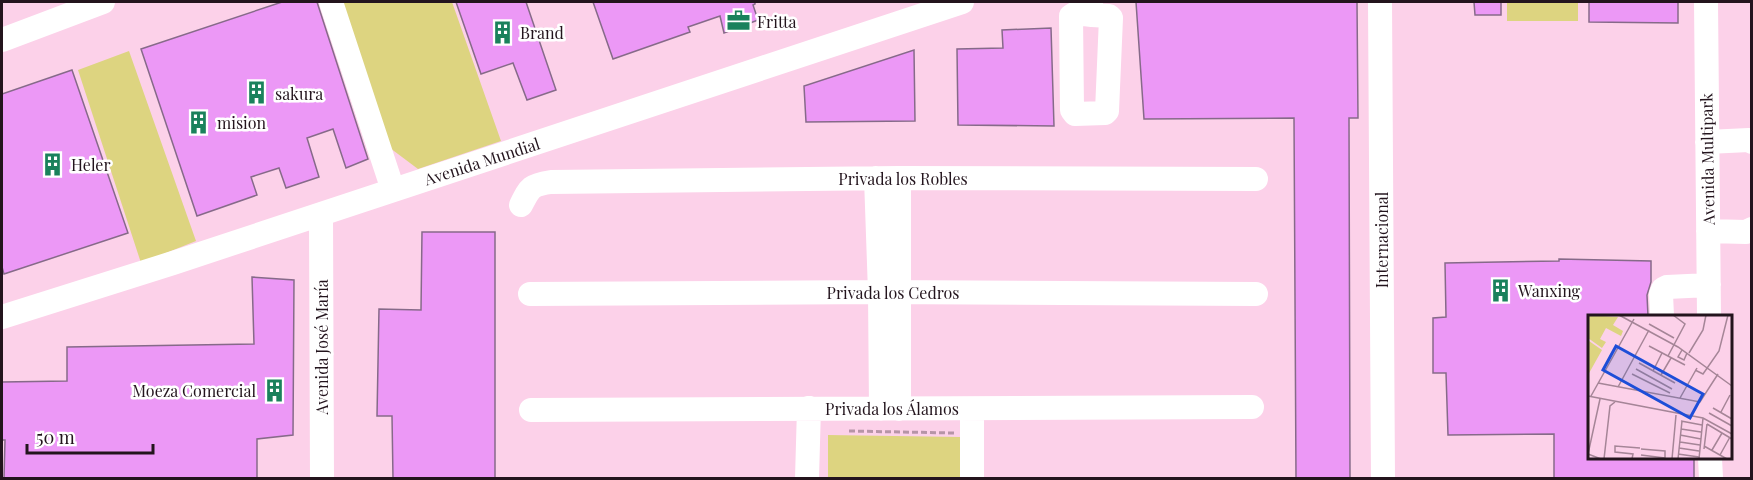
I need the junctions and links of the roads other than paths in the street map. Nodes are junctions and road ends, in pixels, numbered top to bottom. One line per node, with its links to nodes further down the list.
1 (103, 2): 6 (street)
2 (331, 2): 11 (street)
3 (962, 2): 11 (street, Avenida Mundial)
4 (1380, 2): 32 (street, Internacional)
5 (1706, 2): 7 (street, Avenida Multipark)
6 (2, 40)
7 (1707, 142): 8 (street); 15 (street, Avenida Multipark)
8 (1752, 142)
9 (887, 178): 10 (street, Privada los Robles); 12 (street, Privada los Robles); 17 (street)
10 (1256, 178)
11 (393, 190): 13 (street, Avenida Mundial)
12 (521, 205)
13 (321, 215): 22 (street, Avenida Mundial); 29 (street, Avenida José María)
14 (1752, 229): 15 (street)
15 (1708, 231): 16 (street, Avenida Multipark)
16 (1709, 285): 20 (street); 21 (street, Avenida Multipark)
17 (889, 292): 18 (street, Privada los Cedros); 19 (street, Privada los Cedros); 25 (street)
18 (530, 294)
19 (1256, 294)
20 (1662, 315)
21 (1709, 315)
22 (2, 317)
23 (1252, 407): 26 (street, Privada los Álamos)
24 (809, 408): 25 (street, Privada los Álamos); 27 (street, Privada los Álamos); 30 (street)
25 (890, 409): 26 (street, Privada los Álamos)
26 (972, 409): 31 (street)
27 (531, 410)
28 (1710, 459): 33 (street)
29 (322, 478)
30 (807, 478)
31 (972, 478)
32 (1383, 478)
33 (1711, 478)

